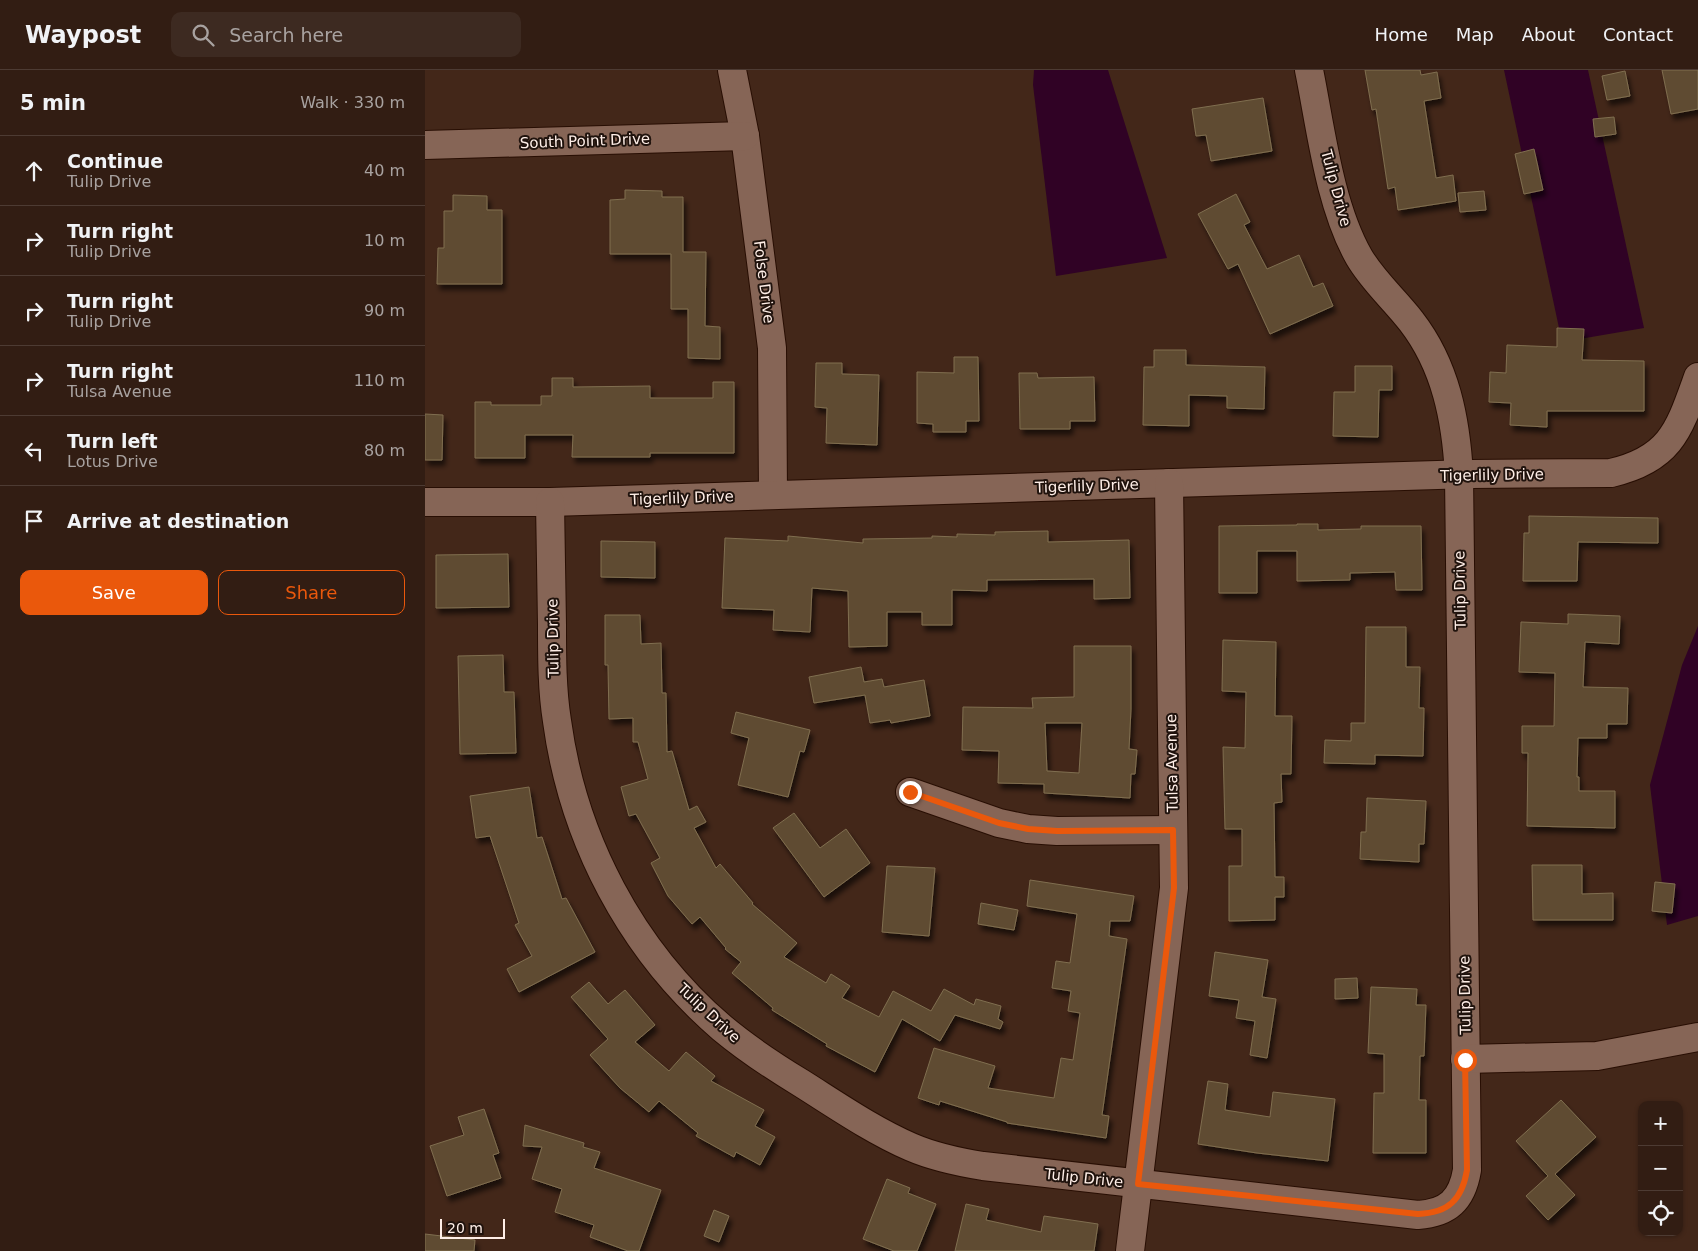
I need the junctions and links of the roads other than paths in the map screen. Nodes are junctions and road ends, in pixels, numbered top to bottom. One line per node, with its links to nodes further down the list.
1 (732, 70): 3 (street, Folse Drive)
2 (1309, 70): 6 (street, Tulip Drive)
3 (745, 136): 4 (street, South Point Drive); 8 (street, Folse Drive)
4 (425, 145)
5 (1698, 377): 6 (street, Tigerlily Drive)
6 (1459, 475): 7 (street, Tigerlily Drive); 14 (street, Tulip Drive)
7 (1169, 483): 8 (street, Tigerlily Drive); 12 (street, Tulsa Avenue)
8 (773, 495): 10 (street, Tigerlily Drive)
9 (425, 502): 10 (street, Tigerlily Drive)
10 (551, 502): 15 (street, Tulip Drive)
11 (910, 792): 12 (street)
12 (1173, 830): 15 (street, Tulsa Avenue)
13 (1698, 1037): 14 (street)
14 (1465, 1060): 15 (street, Tulip Drive)
15 (1138, 1184): 16 (street, Tulsa Avenue)
16 (1130, 1251)

